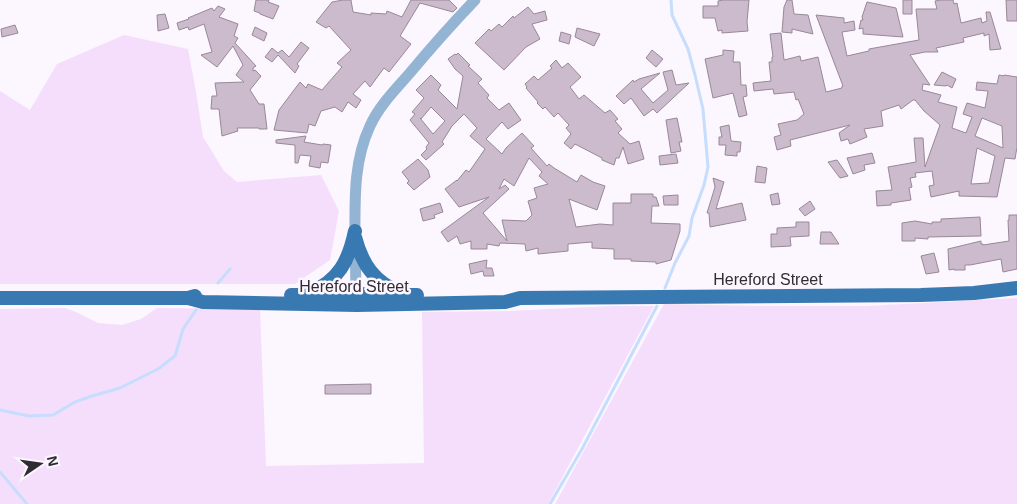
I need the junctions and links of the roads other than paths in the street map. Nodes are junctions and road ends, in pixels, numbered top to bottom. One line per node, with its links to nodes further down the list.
1 (475, 0): 2 (street)
2 (355, 233): 4 (main road); 5 (main road); 9 (street)
3 (1017, 288): 8 (main road, Hereford Street)
4 (302, 295): 7 (main road, Hereford Street); 9 (main road, Hereford Street)
5 (407, 295): 8 (main road, Hereford Street); 9 (main road, Hereford Street)
6 (0, 298): 7 (main road, Hereford Street)
7 (188, 298): 9 (main road, Hereford Street)
8 (520, 298): 9 (main road, Hereford Street)
9 (357, 300)

